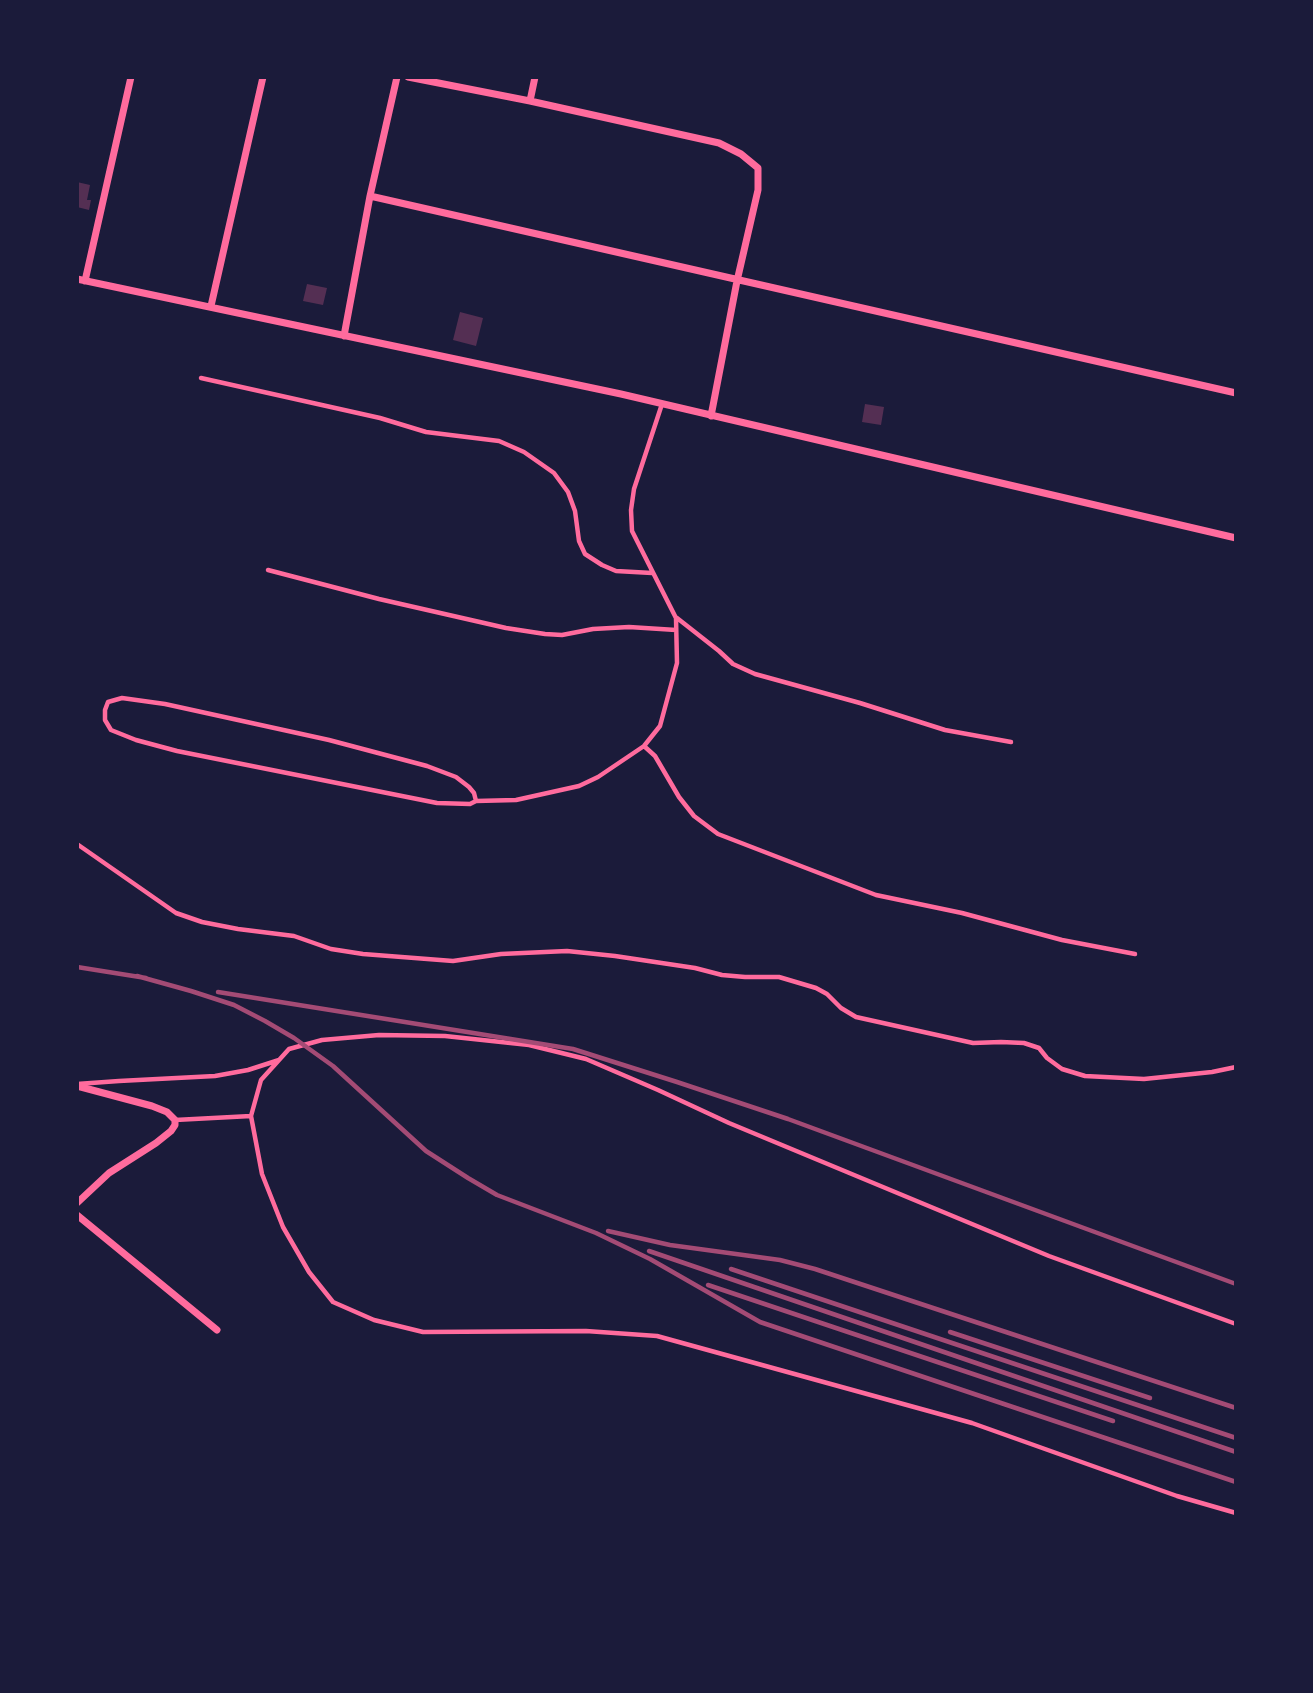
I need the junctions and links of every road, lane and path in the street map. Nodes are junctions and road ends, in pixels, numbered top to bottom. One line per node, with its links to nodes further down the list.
1 (131, 77): 8 (street)
2 (263, 77): 10 (street)
3 (397, 77): 7 (street)
4 (408, 77): 6 (street)
5 (535, 77): 6 (street)
6 (530, 101): 9 (street)
7 (370, 196): 9 (street); 11 (street)
8 (81, 280): 10 (street)
9 (737, 281): 13 (street); 15 (street)
10 (211, 306): 11 (street)
11 (344, 336): 14 (street)
12 (201, 378): 18 (lane)
13 (1236, 393)
14 (662, 404): 15 (street); 18 (lane)
15 (710, 416): 16 (street)
16 (1236, 538)
17 (268, 570): 20 (lane)
18 (653, 573): 19 (lane)
19 (676, 618): 20 (lane); 21 (lane)
20 (676, 630): 22 (lane)
21 (1011, 741)
22 (644, 746): 23 (lane); 25 (lane)
23 (476, 801): 23 (lane)
24 (77, 844): 27 (lane)
25 (1135, 954)
26 (280, 1060): 28 (lane); 29 (lane); 33 (lane)
27 (1236, 1067)
28 (77, 1085): 30 (street)
29 (251, 1116): 30 (lane); 35 (lane)
30 (176, 1120): 31 (street)
31 (77, 1203)
32 (77, 1215): 34 (street)
33 (1236, 1324)
34 (217, 1330)
35 (1236, 1513)

